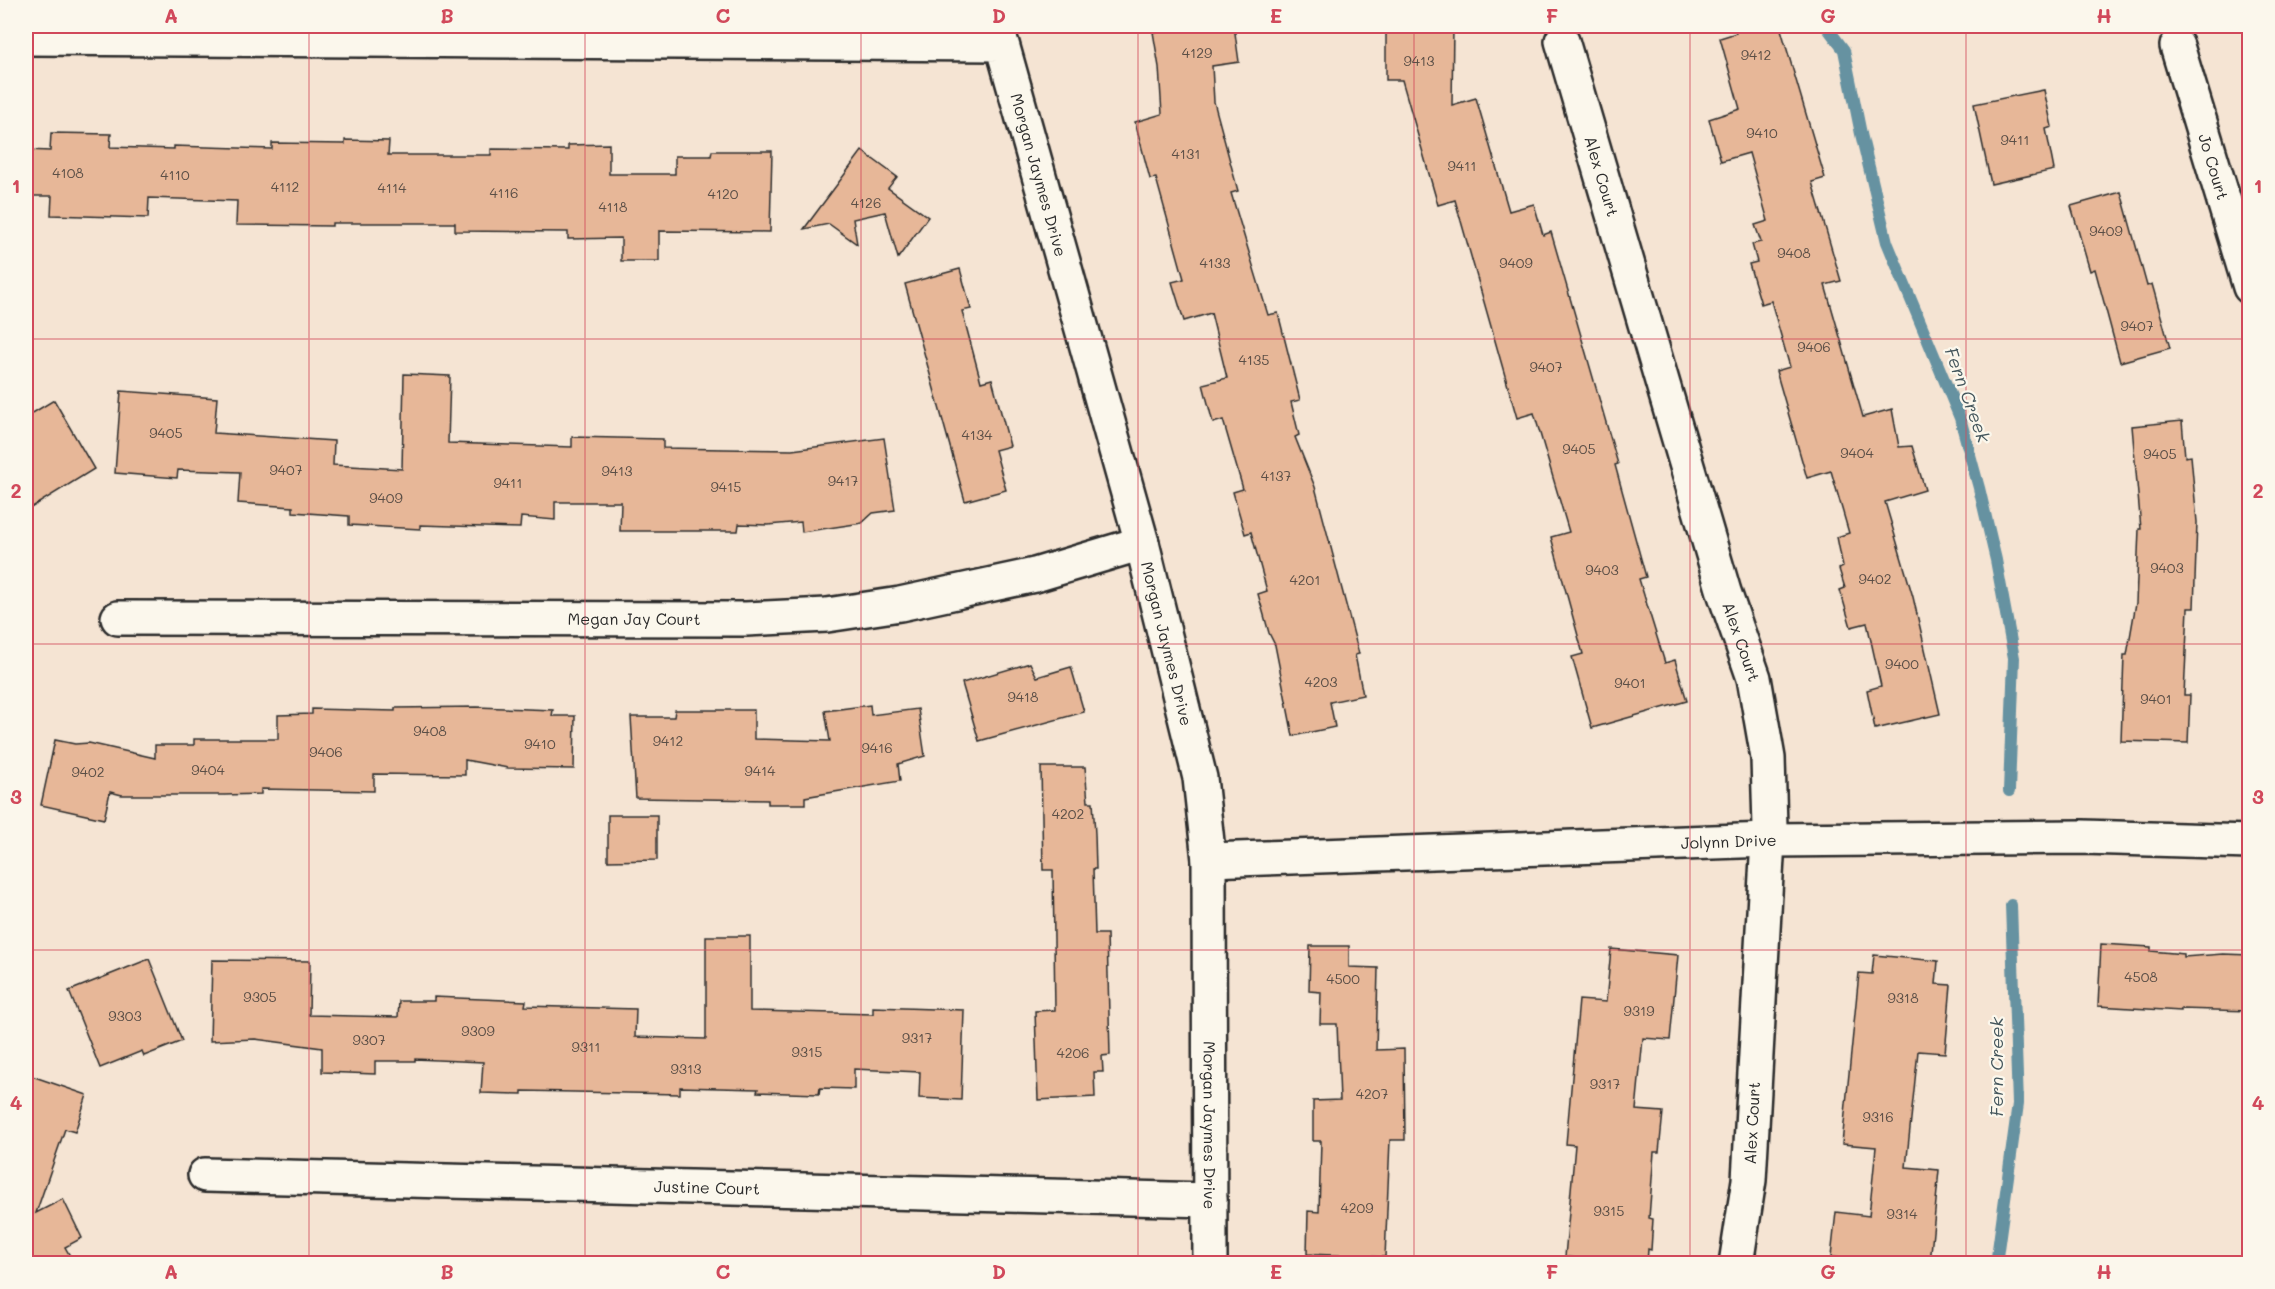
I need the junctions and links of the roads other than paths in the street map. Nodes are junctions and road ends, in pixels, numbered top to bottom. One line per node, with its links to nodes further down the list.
1 (26, 38): 5 (street, Morgan Jaymes Drive)
2 (1562, 40): 7 (street, Alex Court)
3 (2177, 45): 4 (street, Jo Court)
4 (2250, 287)
5 (1142, 543): 6 (street, Megan Jay Court); 9 (street, Morgan Jaymes Drive)
6 (118, 618)
7 (1768, 840): 8 (street, Jolynn Drive); 9 (street, Jolynn Drive); 13 (street, Alex Court)
8 (2250, 842)
9 (1209, 860): 11 (street, Morgan Jaymes Drive)
10 (206, 1175): 11 (street, Justine Court)
11 (1210, 1200): 12 (street, Morgan Jaymes Drive)
12 (1210, 1263)
13 (1736, 1263)

